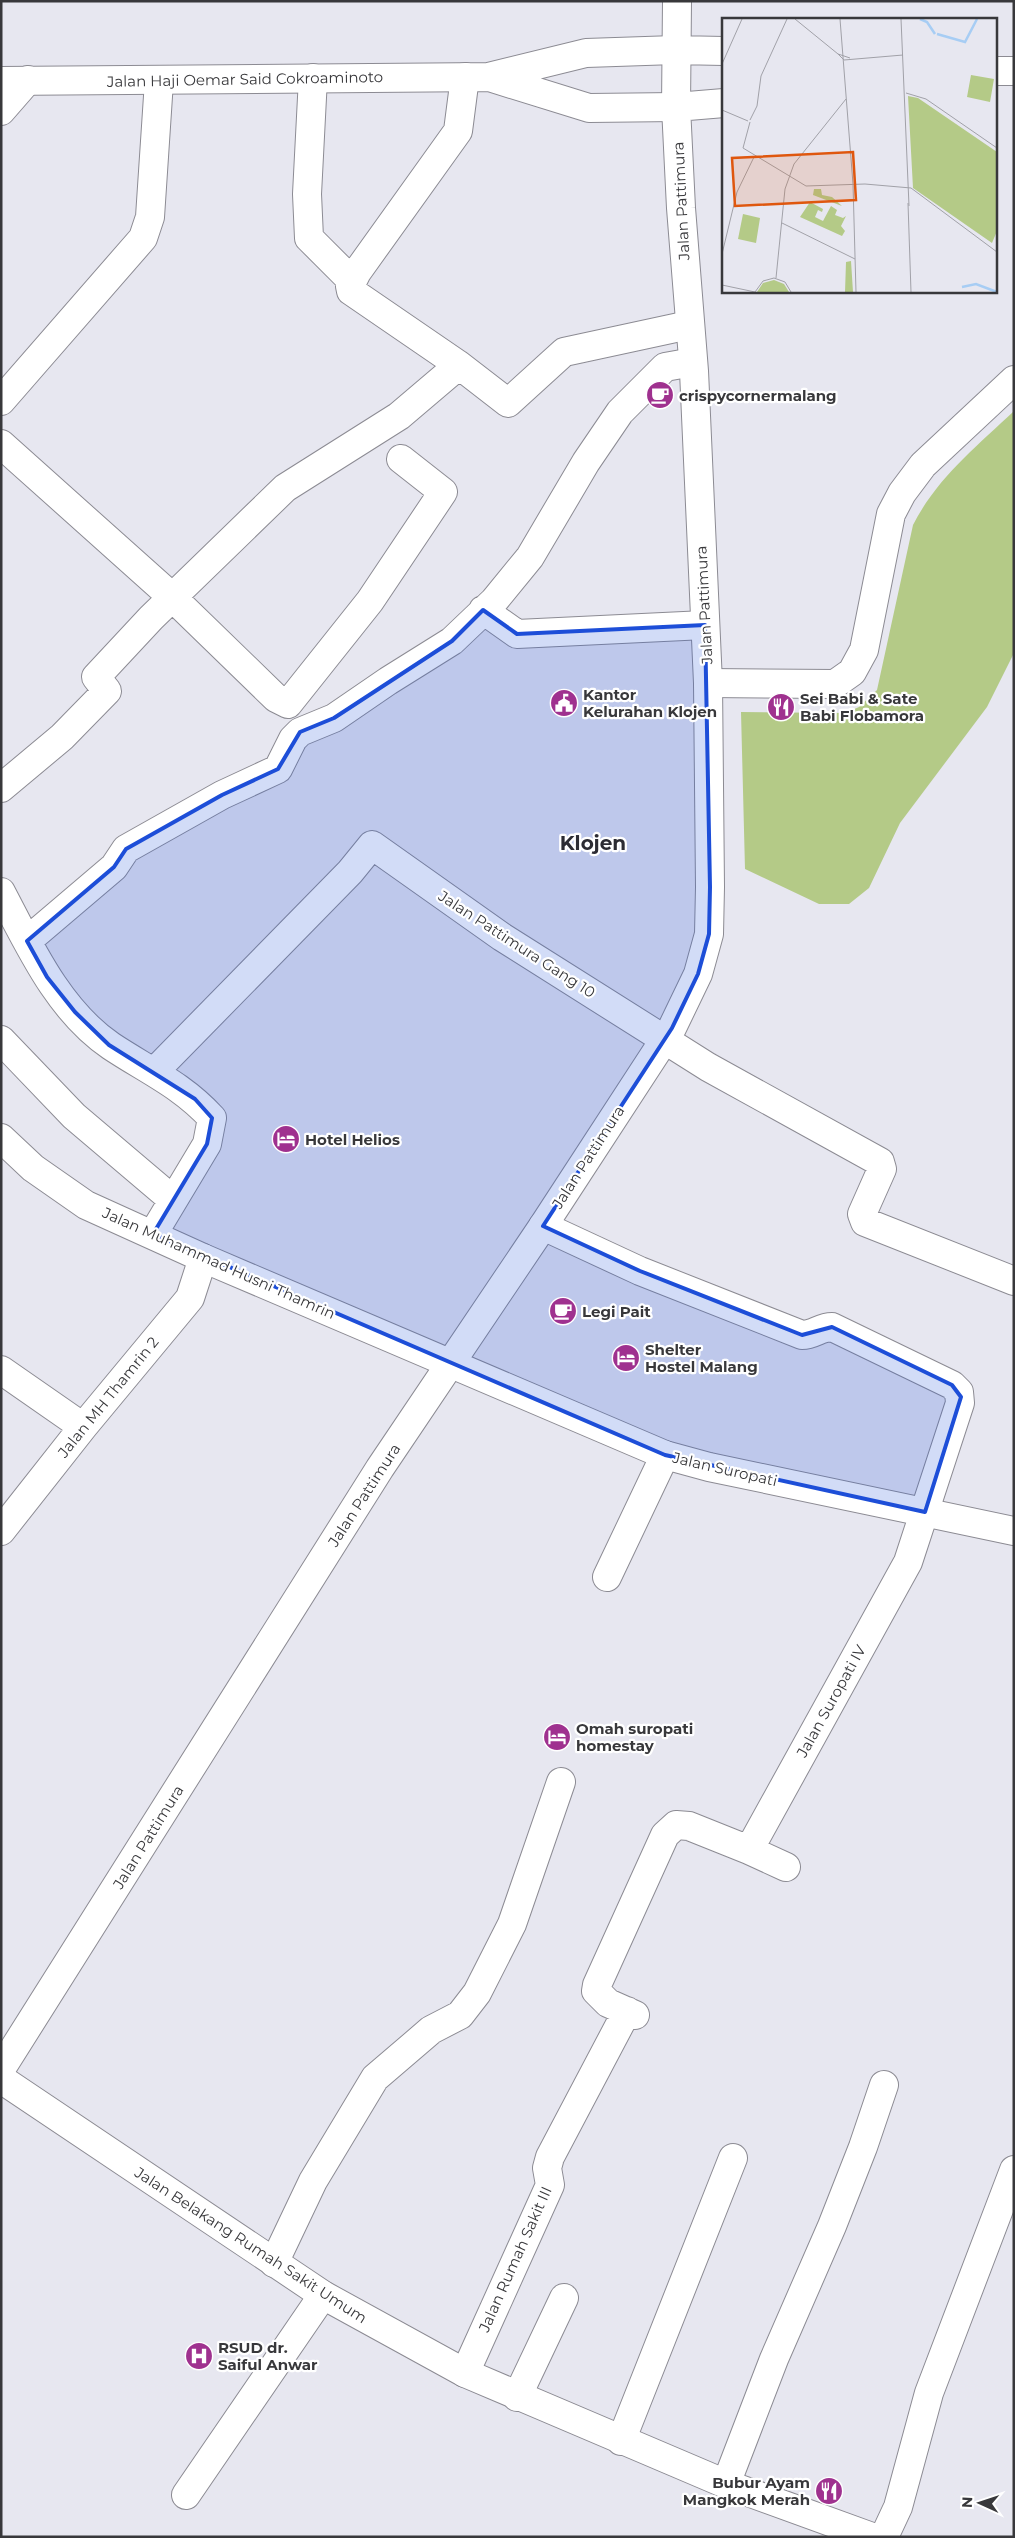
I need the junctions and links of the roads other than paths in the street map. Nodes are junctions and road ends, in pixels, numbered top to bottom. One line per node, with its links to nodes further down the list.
1 (677, 1): 2 (street)
2 (675, 50): 3 (street, Jalan Haji Oemar Said Cokroaminoto); 6 (street, Jalan Haji Oemar Said Cokroaminoto); 12 (street, Jalan Pattimura)
3 (722, 51)
4 (998, 71): 5 (street)
5 (1014, 71)
6 (477, 77): 7 (street, Jalan Haji Oemar Said Cokroaminoto); 12 (street, Jalan Haji Oemar Said Cokroaminoto); 14 (street)
7 (313, 78): 10 (street, Jalan Haji Oemar Said Cokroaminoto); 14 (street)
8 (28, 80): 9 (street, Jalan Haji Oemar Said Cokroaminoto); 10 (street, Jalan Haji Oemar Said Cokroaminoto); 13 (street)
9 (1, 81)
10 (159, 81): 19 (street)
11 (722, 103): 12 (street, Jalan Haji Oemar Said Cokroaminoto)
12 (676, 107): 15 (street, Jalan Pattimura)
13 (1, 111)
14 (352, 281): 17 (street)
15 (689, 325): 16 (street, Jalan Pattimura); 17 (street)
16 (692, 362): 23 (street); 24 (street, Jalan Pattimura)
17 (459, 364): 22 (street)
18 (1014, 380): 25 (street)
19 (1, 401)
20 (1, 444): 22 (street)
21 (401, 459): 22 (street)
22 (172, 597): 26 (street)
23 (484, 610): 24 (street); 28 (street)
24 (705, 625): 25 (street, Jalan Pattimura)
25 (708, 683): 29 (street, Jalan Pattimura)
26 (1, 788)
27 (1, 892): 28 (street)
28 (27, 941): 31 (street)
29 (665, 1039): 31 (street, Jalan Pattimura Gang 10); 34 (street, Jalan Pattimura); 37 (street, Jalan Pattimura Gang 10)
30 (1, 1040): 33 (street)
31 (155, 1071): 33 (street)
32 (1, 1138): 35 (street, Jalan Muhammad Husni Thamrin)
33 (173, 1200): 35 (street)
34 (543, 1226): 38 (street, Jalan Pattimura); 42 (street, Jalan Suropati IV)
35 (153, 1234): 36 (street, Jalan Muhammad Husni Thamrin)
36 (203, 1258): 38 (street, Jalan Muhammad Husni Thamrin); 40 (street, Jalan MH Thamrin 2)
37 (1014, 1281)
38 (450, 1364): 41 (street, Jalan Suropati); 49 (street, Jalan Pattimura)
39 (1, 1370): 40 (street)
40 (83, 1427): 43 (street, Jalan MH Thamrin 2)
41 (665, 1455): 42 (street, Jalan Suropati); 45 (street)
42 (926, 1512): 44 (street, Jalan Suropati); 47 (street, Jalan Suropati IV)
43 (1, 1531)
44 (1014, 1531)
45 (606, 1576)
46 (561, 1782): 54 (street)
47 (749, 1850): 48 (street); 57 (street, Jalan Rumah Sakit III)
48 (786, 1867)
49 (1, 2069)
50 (1, 2080): 54 (street, Jalan Belakang Rumah Sakit Umum)
51 (884, 2085): 60 (street)
52 (733, 2158): 59 (street)
53 (1014, 2170): 63 (street)
54 (274, 2263): 55 (street, Jalan Belakang Rumah Sakit Umum)
55 (323, 2295): 57 (street, Jalan Belakang Rumah Sakit Umum); 61 (street)
56 (564, 2298): 58 (street)
57 (465, 2373): 58 (street, Jalan Belakang Rumah Sakit Umum)
58 (517, 2397): 59 (street, Jalan Belakang Rumah Sakit Umum)
59 (621, 2441): 60 (street, Jalan Belakang Rumah Sakit Umum)
60 (726, 2484): 62 (street, Jalan Belakang Rumah Sakit Umum)
61 (186, 2495)
62 (872, 2537)
63 (884, 2537)

